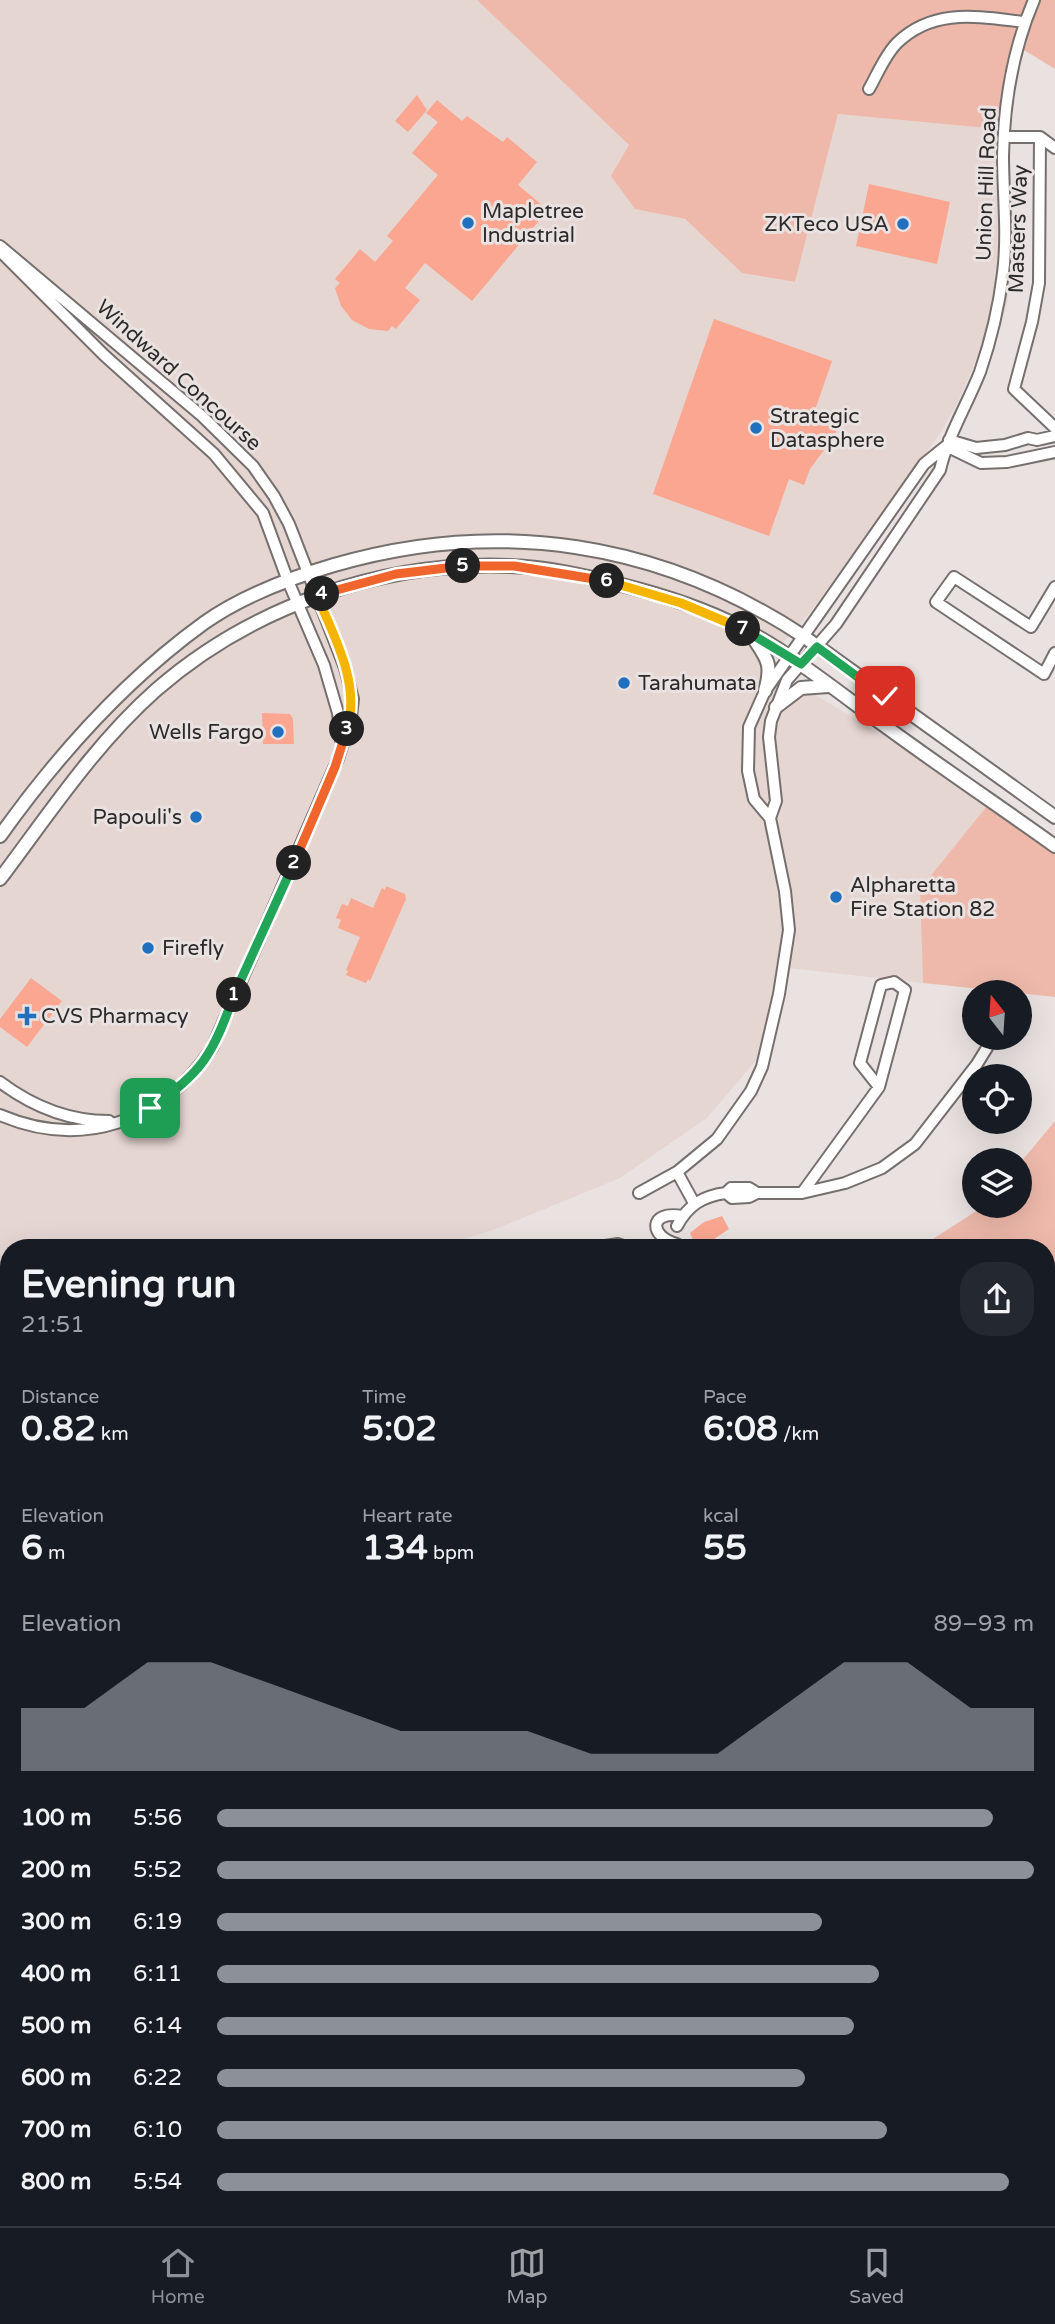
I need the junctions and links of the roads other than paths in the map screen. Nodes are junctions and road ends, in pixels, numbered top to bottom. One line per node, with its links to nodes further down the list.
1 (1034, 0): 2 (street, Union Hill Road)
2 (1025, 22): 3 (street); 4 (street, Union Hill Road)
3 (869, 89)
4 (1004, 137): 5 (street, Masters Way); 10 (street, Union Hill Road)
5 (1040, 137): 6 (street, Masters Way); 8 (street, Masters Way)
6 (1055, 148)
7 (0, 248): 16 (street, Windward Concourse); 17 (street, Windward Concourse)
8 (1055, 428)
9 (1055, 436): 11 (street)
10 (947, 443): 11 (street); 13 (street); 14 (street, Union Hill Road); 15 (street, Union Hill Road)
11 (976, 448): 13 (street)
12 (1055, 452): 13 (street)
13 (981, 463)
14 (890, 511): 15 (street); 22 (street, Union Hill Road)
15 (908, 521): 23 (street, Union Hill Road)
16 (308, 572): 17 (main road); 19 (street, Windward Concourse); 22 (main road)
17 (288, 581): 20 (street, Windward Concourse); 33 (main road)
18 (1055, 587): 24 (street)
19 (317, 596): 20 (main road); 21 (main road); 30 (street, Windward Concourse)
20 (297, 604): 30 (street, Windward Concourse); 35 (main road)
21 (749, 633): 25 (main road); 28 (main road)
22 (803, 636): 23 (main road); 25 (street, Union Hill Road)
23 (817, 647): 26 (street, Union Hill Road); 31 (main road)
24 (1055, 653)
25 (788, 656): 26 (main road); 28 (street, Union Hill Road)
26 (801, 664): 27 (main road); 29 (street, Union Hill Road)
27 (830, 686): 29 (main road); 34 (main road)
28 (765, 691): 32 (street, Union Hill Road)
29 (776, 707): 32 (street, Union Hill Road)
30 (341, 750): 40 (street, Windward Concourse)
31 (1055, 817)
32 (770, 818): 41 (street)
33 (0, 836)
34 (1055, 846)
35 (0, 879)
36 (985, 1050): 43 (street)
37 (0, 1082): 40 (street)
38 (879, 1087): 38 (street); 43 (street)
39 (0, 1115): 40 (street, Windward Concourse)
40 (115, 1121)
41 (677, 1172): 42 (street); 44 (street)
42 (639, 1193)
43 (802, 1193): 44 (street)
44 (694, 1203): 45 (street)
45 (679, 1221): 46 (street); 47 (street)
46 (665, 1239)
47 (673, 1239)

